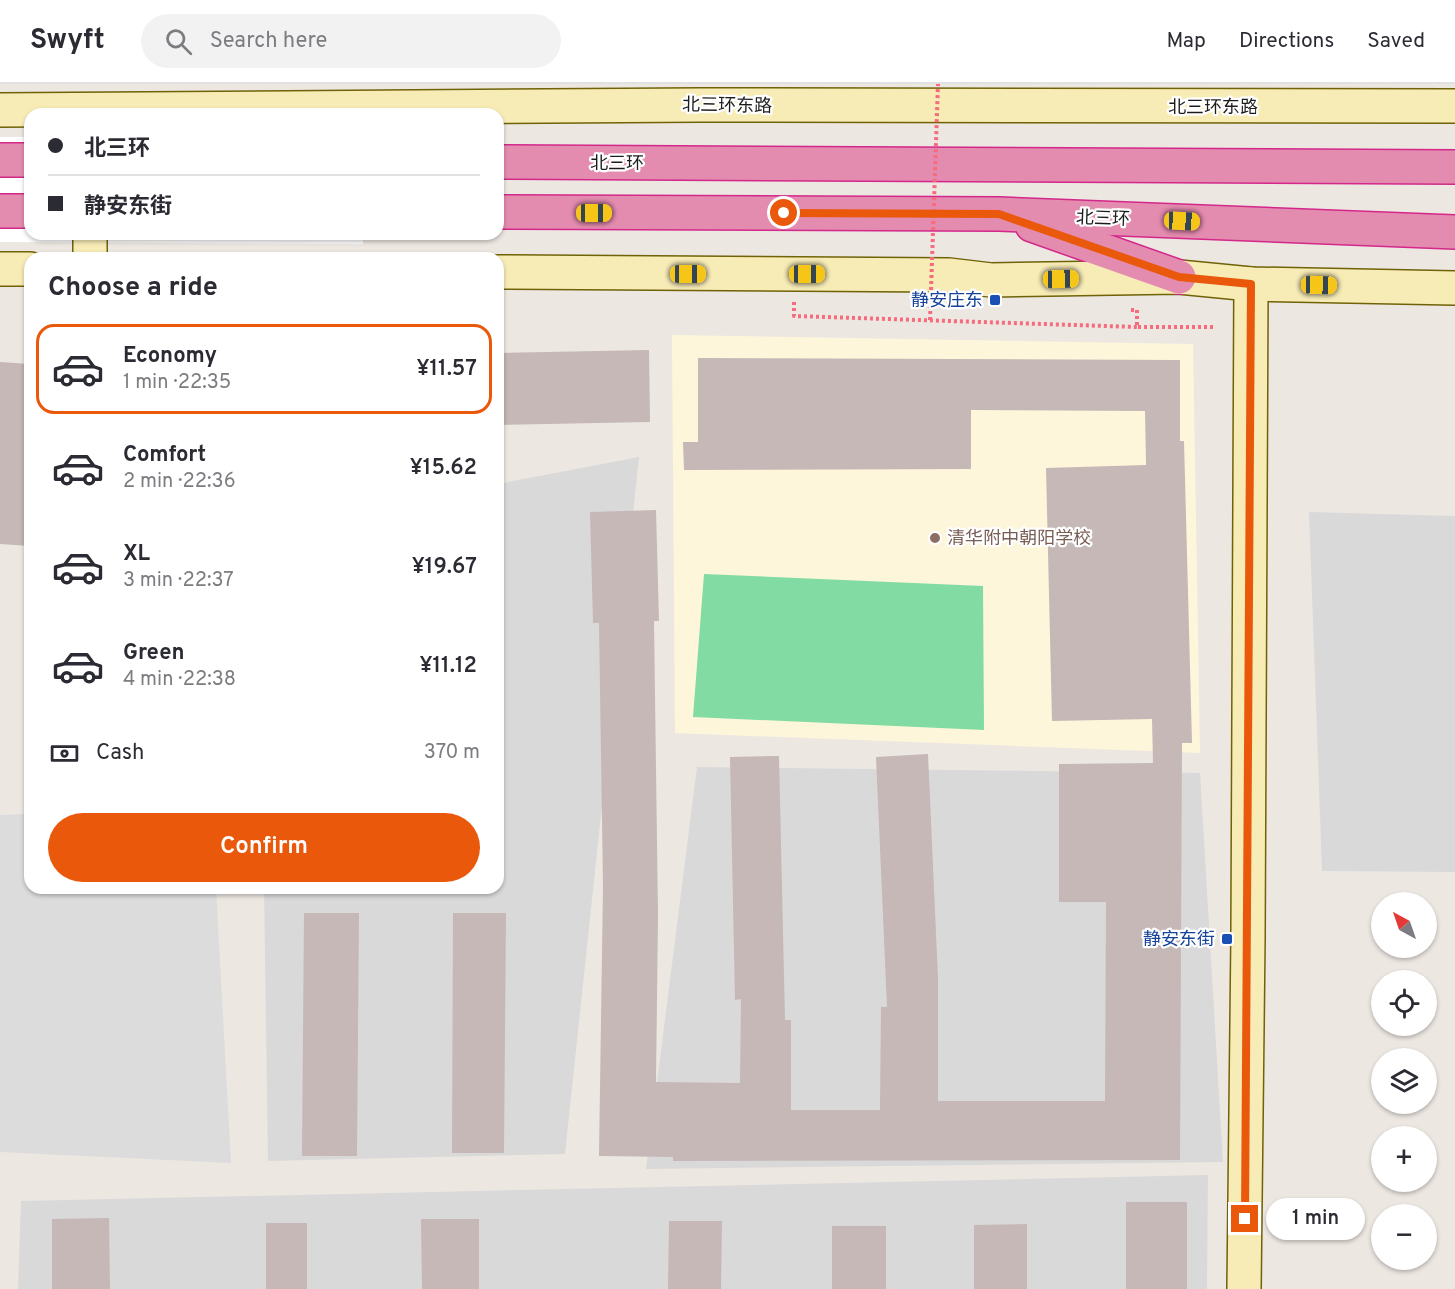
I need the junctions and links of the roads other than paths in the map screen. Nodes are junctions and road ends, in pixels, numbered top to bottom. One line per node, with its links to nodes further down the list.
1 (1138, 95): 2 (street, 北三环东路); 3 (street, 北三环东路)
2 (1455, 106)
3 (433, 108)
4 (0, 110): 5 (street, 北三环东路)
5 (24, 111)
6 (0, 160): 7 (highway)
7 (24, 160)
8 (504, 162): 9 (highway, 北三环)
9 (1455, 167)
10 (0, 211): 11 (highway)
11 (24, 211)
12 (504, 212): 13 (highway, 北三环)
13 (999, 214): 14 (highway, 北三环); 18 (highway)
14 (1455, 232)
15 (0, 269): 16 (street)
16 (24, 269)
17 (504, 272): 18 (street)
18 (1179, 277): 19 (street)
19 (1251, 284): 20 (street); 21 (street)
20 (1455, 288)
21 (1244, 1289)

